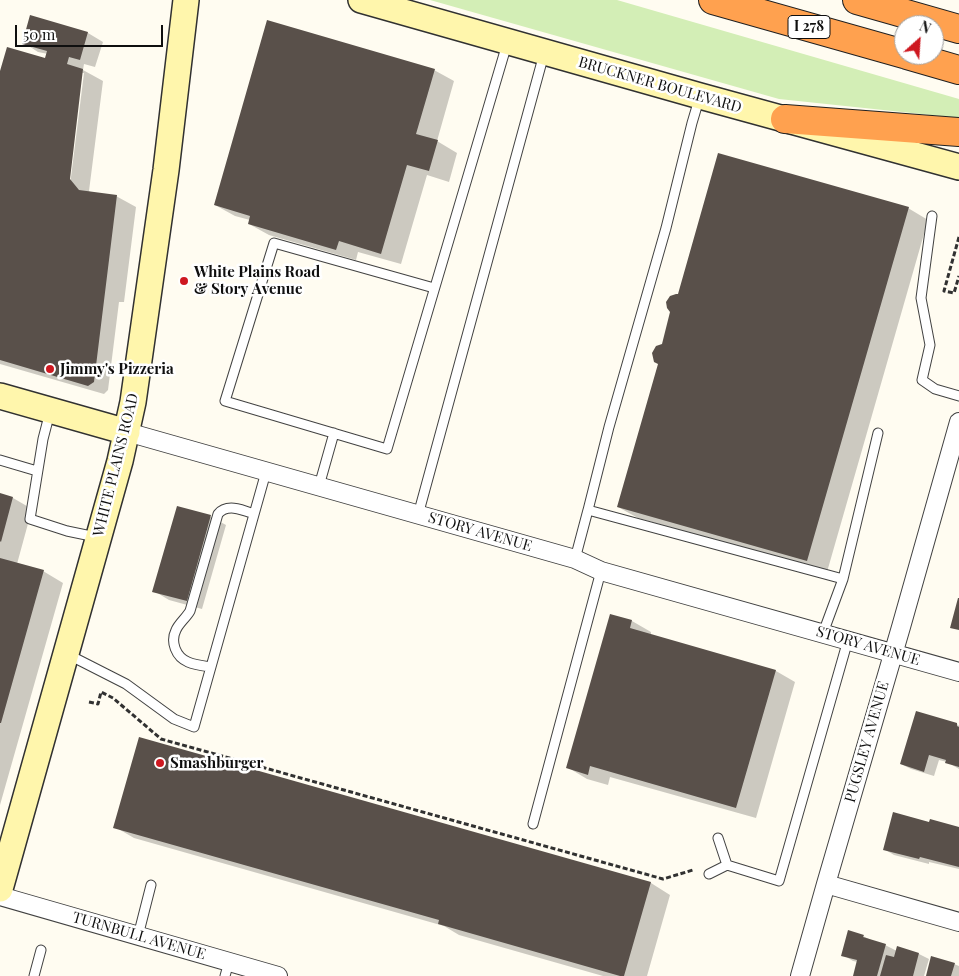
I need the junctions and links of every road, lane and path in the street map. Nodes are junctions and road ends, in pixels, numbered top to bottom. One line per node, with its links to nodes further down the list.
1 (186, 0): 23 (main road, WHITE PLAINS ROAD)
2 (361, 0): 6 (main road, BRUCKNER BOULEVARD)
3 (713, 0): 8 (highway, I 278)
4 (857, 0): 5 (highway)
5 (959, 29)
6 (508, 42): 7 (main road, BRUCKNER BOULEVARD); 18 (lane)
7 (545, 52): 11 (main road, BRUCKNER BOULEVARD); 32 (lane)
8 (894, 52)
9 (941, 65): 10 (highway, I 278)
10 (959, 70)
11 (700, 96): 12 (main road, BRUCKNER BOULEVARD); 30 (lane)
12 (785, 119): 13 (highway); 14 (main road, BRUCKNER BOULEVARD)
13 (959, 132)
14 (959, 167)
15 (932, 216): 20 (lane)
16 (959, 237): 17 (path)
17 (959, 276)
18 (434, 288): 25 (lane); 25 (lane)
19 (0, 396): 21 (main road, STORY AVENUE)
20 (959, 396)
21 (50, 410): 23 (main road, STORY AVENUE); 27 (lane)
22 (959, 422): 40 (street, PUGSLEY AVENUE)
23 (127, 432): 28 (street, STORY AVENUE); 33 (main road, WHITE PLAINS ROAD)
24 (878, 433): 36 (lane)
25 (334, 434): 29 (lane)
26 (0, 460): 27 (lane)
27 (37, 471): 33 (lane)
28 (266, 472): 29 (street, STORY AVENUE); 31 (lane)
29 (319, 486): 32 (street, STORY AVENUE)
30 (588, 510): 34 (lane); 36 (lane)
31 (254, 514): 41 (lane); 41 (lane)
32 (418, 515): 34 (street, STORY AVENUE)
33 (99, 538): 39 (main road, WHITE PLAINS ROAD)
34 (575, 559): 35 (street, STORY AVENUE)
35 (601, 571): 37 (street, STORY AVENUE); 44 (lane)
36 (843, 579): 37 (lane)
37 (823, 633): 38 (street, STORY AVENUE)
38 (848, 640): 40 (street, STORY AVENUE); 46 (lane)
39 (66, 653): 41 (lane); 51 (main road, WHITE PLAINS ROAD)
40 (894, 653): 42 (street, STORY AVENUE); 49 (street, PUGSLEY AVENUE)
41 (211, 666)
42 (959, 672)
43 (88, 702): 47 (path)
44 (533, 824)
45 (718, 838): 46 (lane)
46 (727, 865): 48 (lane)
47 (693, 870)
48 (710, 874)
49 (826, 884): 53 (street); 59 (street, PUGSLEY AVENUE)
50 (151, 885): 54 (lane)
51 (0, 889)
52 (0, 896): 54 (street, TURNBULL AVENUE)
53 (959, 922)
54 (138, 936): 56 (street, TURNBULL AVENUE)
55 (41, 950): 57 (lane)
56 (227, 969): 58 (street, TURNBULL AVENUE)
57 (34, 976)
58 (278, 976)
59 (800, 976)

